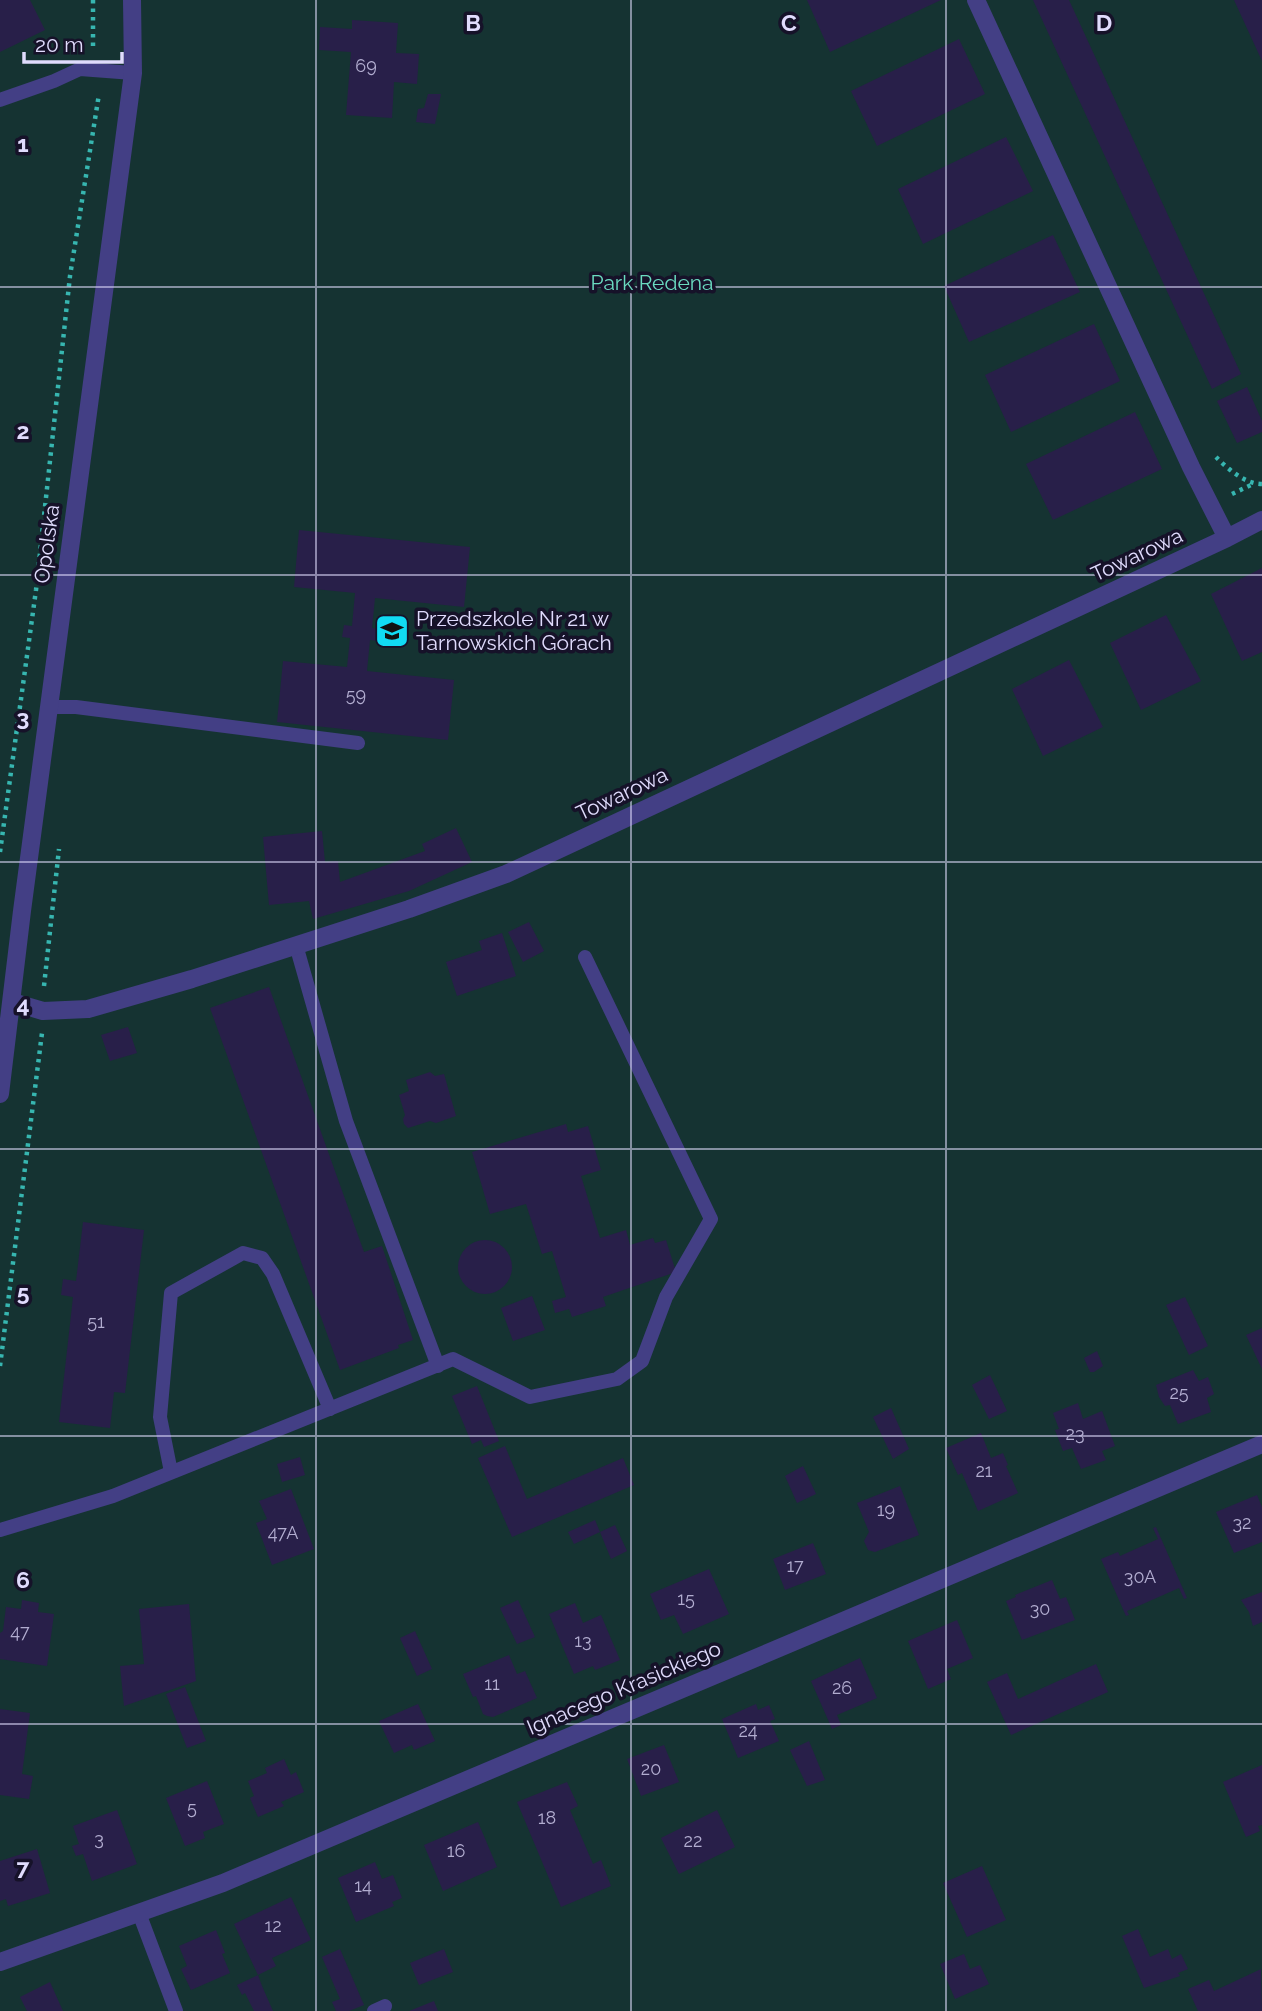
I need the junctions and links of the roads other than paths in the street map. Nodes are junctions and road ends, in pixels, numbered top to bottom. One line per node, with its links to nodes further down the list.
1 (132, 0): 3 (street, Opolska)
2 (976, 0): 6 (street)
3 (133, 74): 4 (lane); 7 (street, Opolska)
4 (0, 100)
5 (1262, 520): 6 (street, Towarowa)
6 (1227, 538): 9 (street, Towarowa)
7 (49, 707): 8 (lane); 11 (street, Opolska)
8 (358, 743)
9 (296, 945): 11 (street, Towarowa); 13 (lane)
10 (585, 957): 13 (lane)
11 (6, 1001): 12 (street, Opolska)
12 (0, 1094)
13 (438, 1366): 14 (lane)
14 (330, 1409): 16 (lane); 16 (lane)
15 (1262, 1444): 18 (street, Ignacego Krasickiego)
16 (171, 1472): 17 (lane)
17 (0, 1530)
18 (139, 1913): 19 (street, Ignacego Krasickiego); 20 (lane)
19 (0, 1962)
20 (176, 2011)

